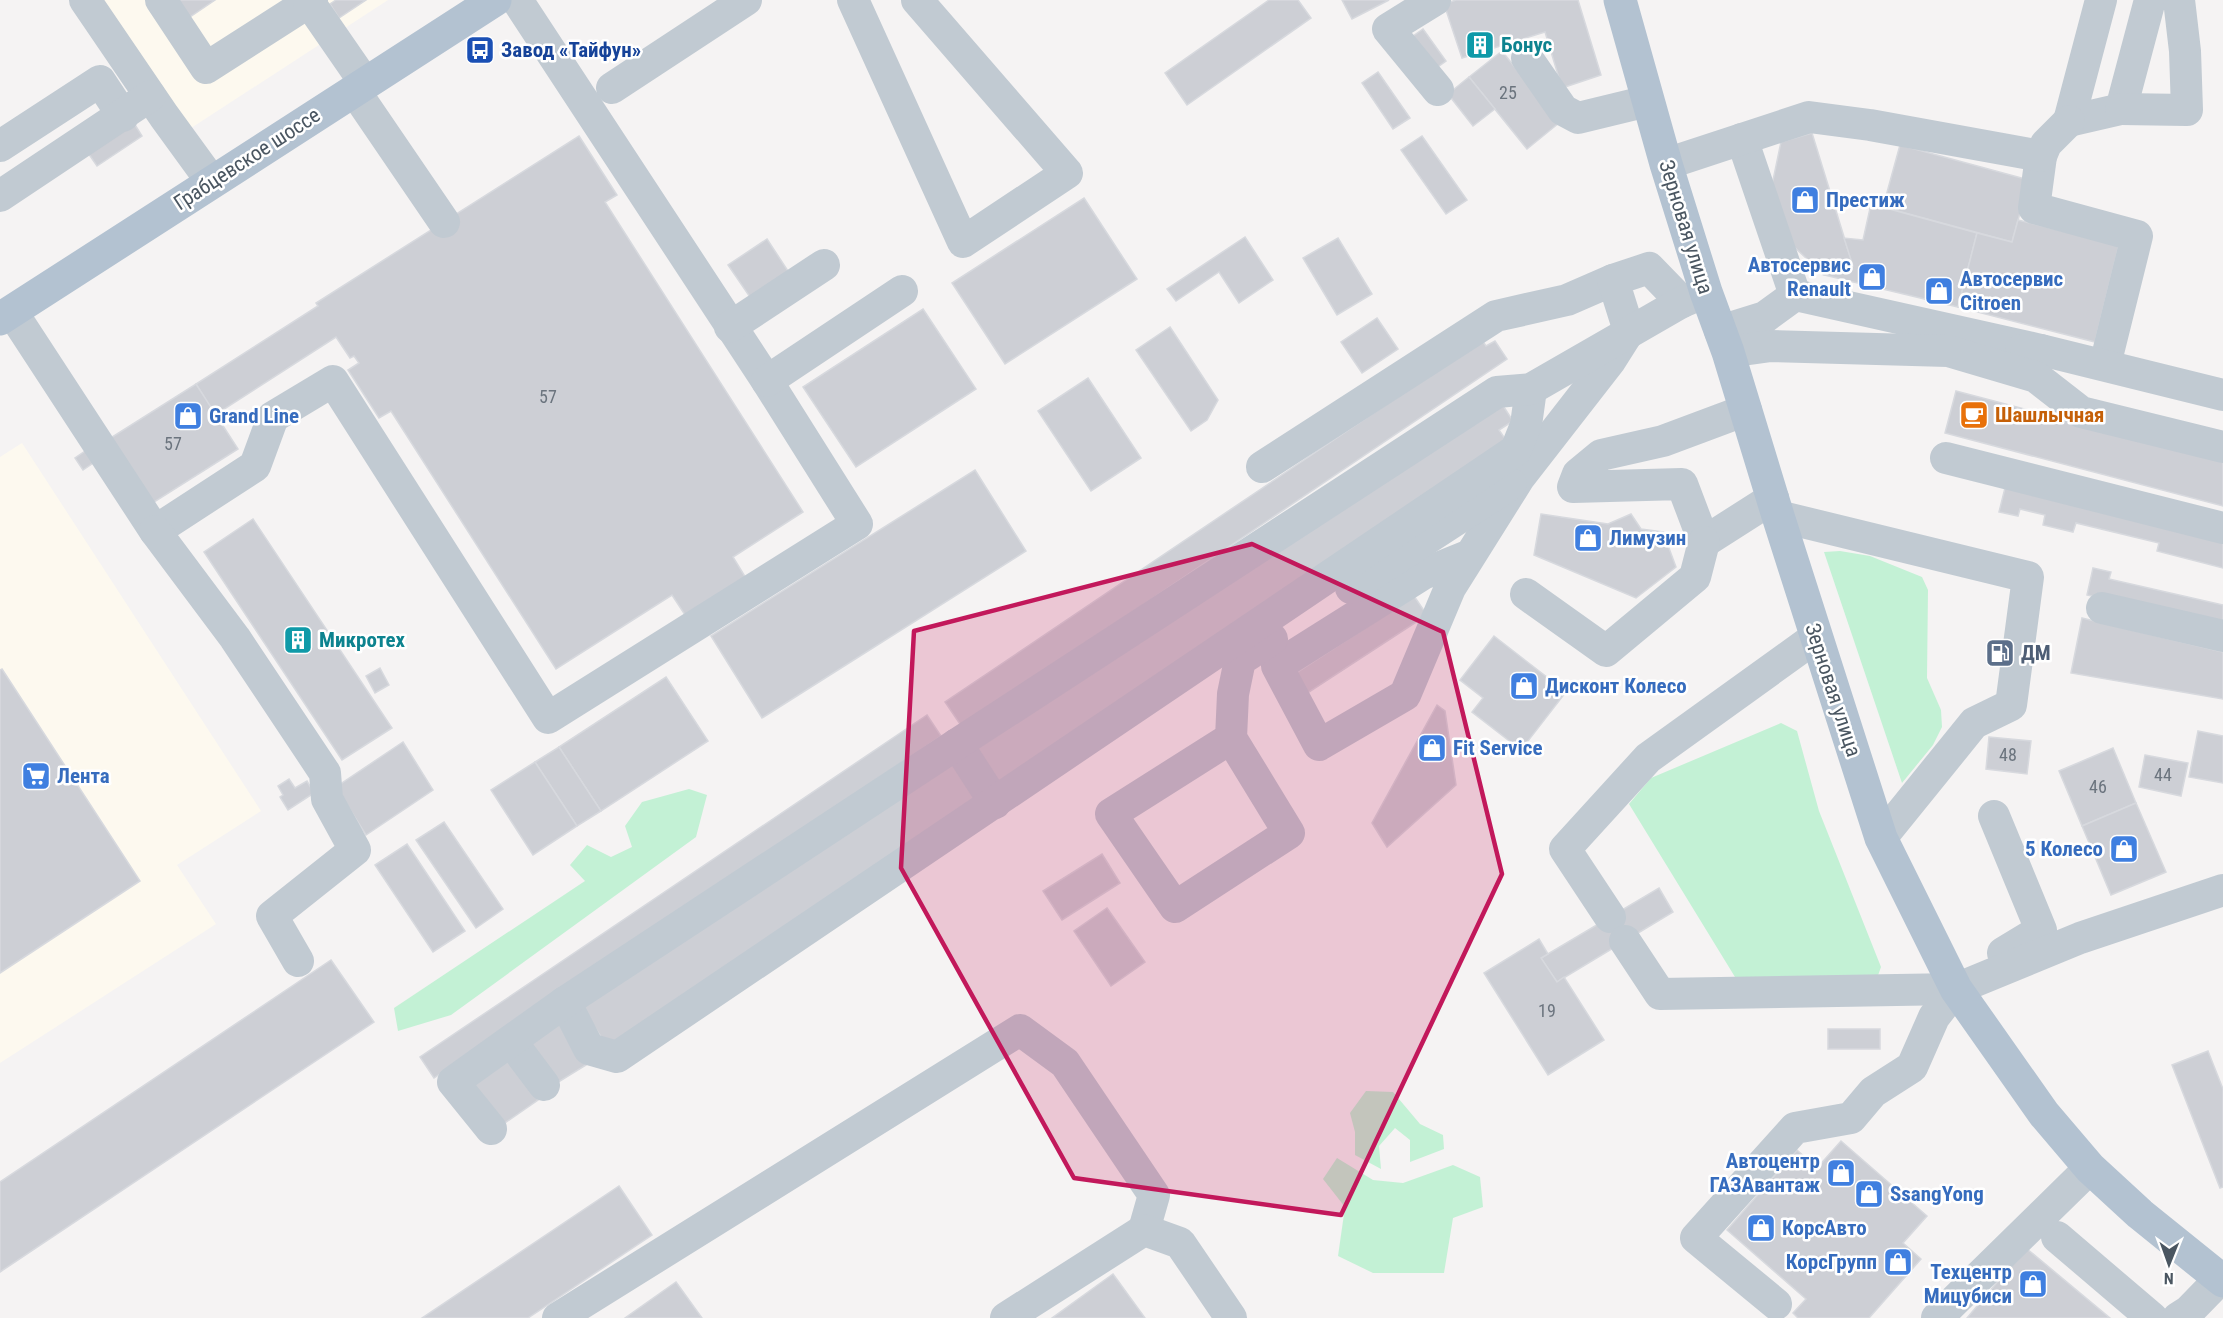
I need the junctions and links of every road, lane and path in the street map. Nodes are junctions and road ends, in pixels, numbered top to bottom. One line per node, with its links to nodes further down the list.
1 (85, 0): 18 (lane)
2 (161, 0): 13 (lane)
3 (495, 0): 15 (main road, Грабцевское шоссе)
4 (517, 0): 36 (lane)
5 (746, 0): 16 (lane)
6 (853, 0): 7 (lane)
7 (917, 0)
8 (1435, 0): 17 (lane)
9 (1620, 0): 19 (main road, Зерновая улица)
10 (2101, 0): 22 (lane)
11 (2150, 0): 20 (lane)
12 (2179, 0): 20 (lane)
13 (311, 1): 15 (lane)
14 (1527, 58): 19 (lane)
15 (360, 86): 27 (main road, Грабцевское шоссе); 29 (lane)
16 (612, 88)
17 (1438, 90)
18 (150, 96): 21 (lane); 27 (lane)
19 (1648, 101): 26 (main road, Зерновая улица)
20 (2121, 109): 22 (lane)
21 (123, 116): 24 (lane); 28 (lane)
22 (2069, 121): 25 (lane)
23 (1742, 139): 25 (lane); 26 (lane); 33 (lane)
24 (0, 146)
25 (2041, 156): 41 (lane)
26 (1666, 164): 34 (main road, Зерновая улица)
27 (212, 182): 35 (main road, Грабцевское шоссе)
28 (0, 196)
29 (444, 222)
30 (824, 265): 36 (lane)
31 (1613, 280): 34 (lane); 37 (lane); 48 (lane)
32 (902, 291): 42 (lane)
33 (1795, 295): 38 (lane); 39 (lane)
34 (1694, 297): 37 (lane); 38 (main road, Зерновая улица)
35 (6, 315): 52 (lane)
36 (730, 327): 42 (lane)
37 (1629, 331): 43 (lane); 49 (lane)
38 (1724, 342): 40 (lane); 45 (main road, Зерновая улица)
39 (2041, 350): 40 (lane); 41 (lane)
40 (1948, 351): 46 (lane)
41 (2105, 365): 44 (lane)
42 (766, 381): 52 (lane)
43 (1531, 389): 60 (lane); 61 (lane)
44 (2223, 395)
45 (1746, 410): 50 (main road, Зерновая улица); 53 (lane)
46 (2223, 447)
47 (1946, 458): 51 (lane)
48 (1262, 468)
49 (1519, 478): 54 (lane); 59 (lane)
50 (1775, 507): 53 (lane); 58 (main road, Зерновая улица); 63 (lane)
51 (2223, 528)
52 (155, 531): 65 (lane)
53 (1704, 542): 55 (lane)
54 (1470, 555): 54 (lane)
55 (1526, 594)
56 (2102, 608): 57 (lane)
57 (2223, 636)
58 (1816, 637): 63 (main road, Зерновая улица); 67 (lane)
59 (1231, 738): 59 (lane)
60 (957, 744): 61 (lane); 68 (lane)
61 (995, 803): 68 (lane)
62 (1994, 816): 66 (lane)
63 (1881, 838): 67 (main road, Зерновая улица)
64 (2223, 890): 66 (lane)
65 (298, 961)
66 (1987, 977): 67 (lane)
67 (1956, 990): 72 (main road, Зерновая улица); 76 (lane)
68 (565, 1002): 69 (lane)
69 (511, 1041): 70 (lane); 71 (lane)
70 (544, 1085)
71 (491, 1129)
72 (2090, 1168): 75 (main road, Зерновая улица); 80 (lane)
73 (1144, 1230): 77 (lane); 78 (lane); 79 (lane)
74 (2057, 1238): 81 (lane)
75 (2222, 1280): 82 (lane)
76 (1776, 1304)
77 (558, 1318)
78 (1006, 1318)
79 (1231, 1318)
80 (1937, 1318)
81 (2152, 1318)
82 (2178, 1318)

